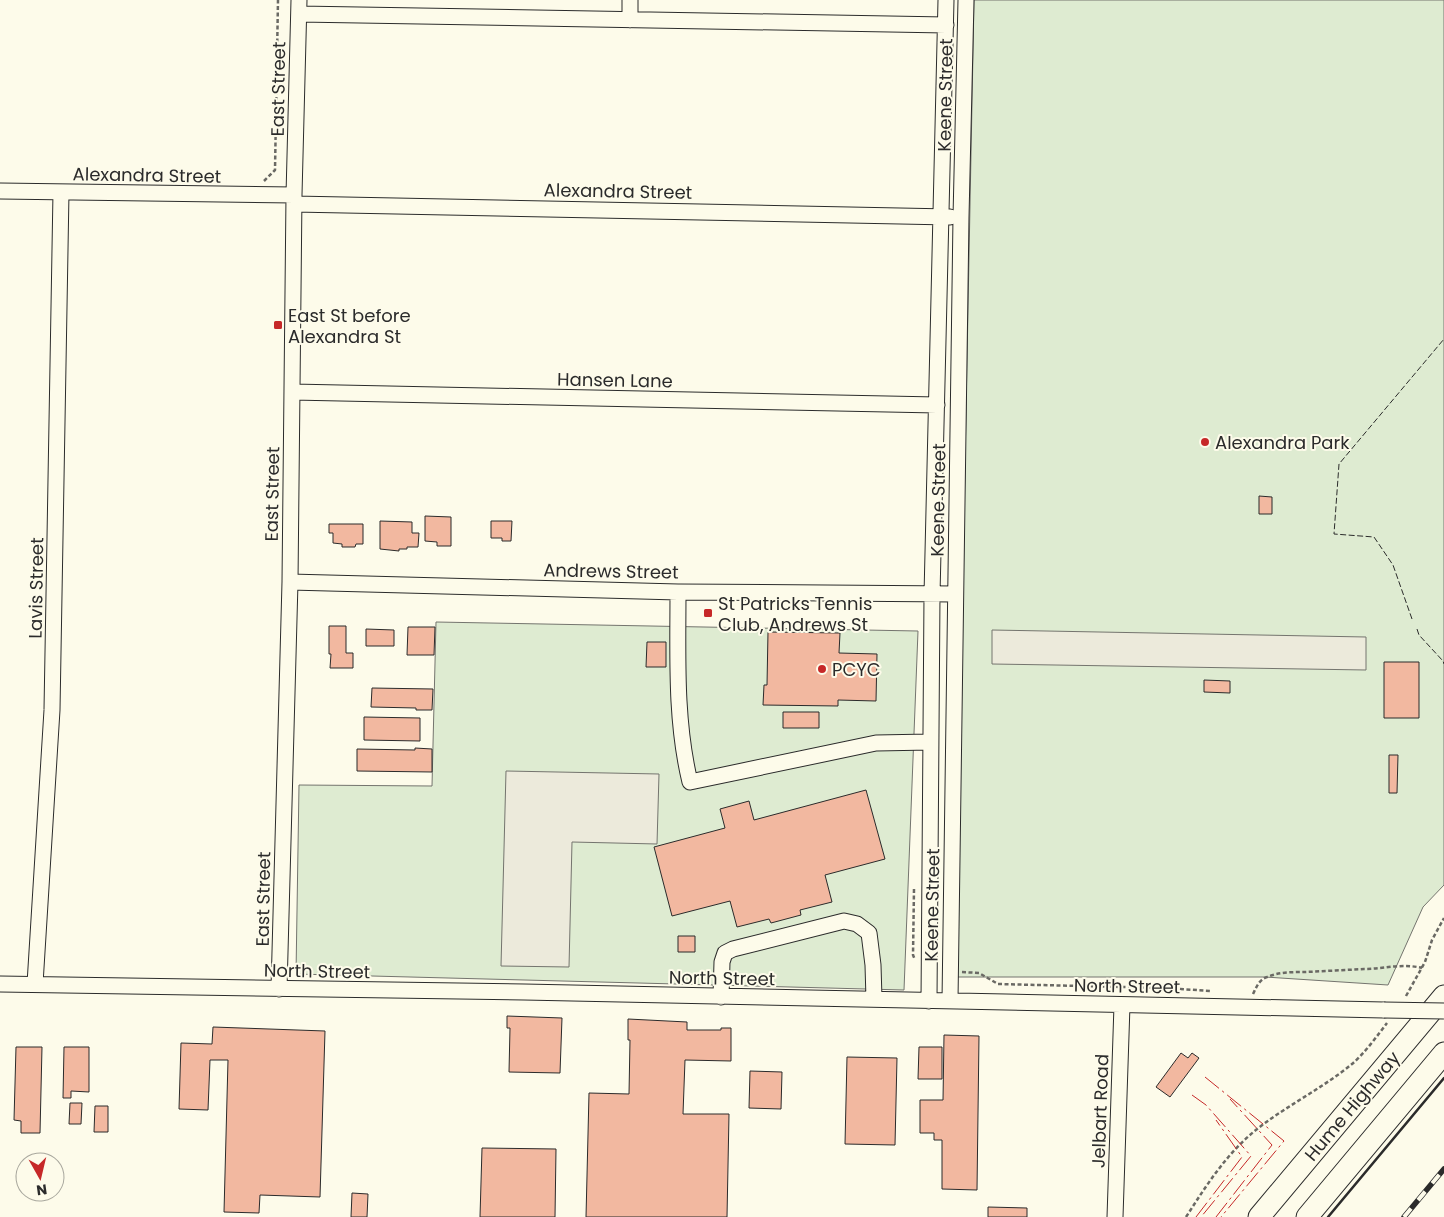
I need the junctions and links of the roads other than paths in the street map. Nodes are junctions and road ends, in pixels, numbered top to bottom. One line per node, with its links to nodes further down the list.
1 (630, 0): 5 (street)
2 (946, 0): 6 (street, Keene Street)
3 (966, 0): 11 (street, Keene Street)
4 (299, 7): 5 (street); 9 (street, East Street)
5 (630, 20): 6 (street)
6 (946, 25): 10 (street, Keene Street)
7 (0, 191): 8 (street, Alexandra Street)
8 (61, 192): 9 (street, Alexandra Street); 20 (street, Lavis Street)
9 (294, 200): 10 (street, Alexandra Street); 12 (street, East Street)
10 (942, 216): 11 (street, Alexandra Street); 13 (street, Keene Street)
11 (960, 217): 17 (street, Keene Street)
12 (292, 392): 13 (street, Hansen Lane); 14 (street, East Street)
13 (937, 405): 16 (street, Keene Street)
14 (290, 582): 15 (street, Andrews Street); 21 (street, East Street)
15 (678, 592): 16 (street, Andrews Street); 18 (street)
16 (932, 594): 17 (street, Andrews Street); 18 (street, Keene Street)
17 (955, 594): 26 (street, Keene Street)
18 (930, 742): 25 (street, Keene Street)
19 (0, 984): 20 (street, North Street)
20 (35, 984): 21 (street, North Street)
21 (279, 989): 22 (street, North Street)
22 (720, 996): 24 (street, North Street); 24 (street)
23 (1444, 996): 31 (highway, Hume Highway)
24 (874, 1000): 25 (street, North Street)
25 (929, 1001): 26 (street, North Street)
26 (950, 1001): 27 (street, North Street)
27 (1122, 1005): 28 (street, North Street, bridge); 30 (street, Jelbart Road)
28 (1444, 1010)
29 (1444, 1053): 32 (highway, Hume Highway)
30 (1115, 1217)
31 (1259, 1217)
32 (1307, 1217)

